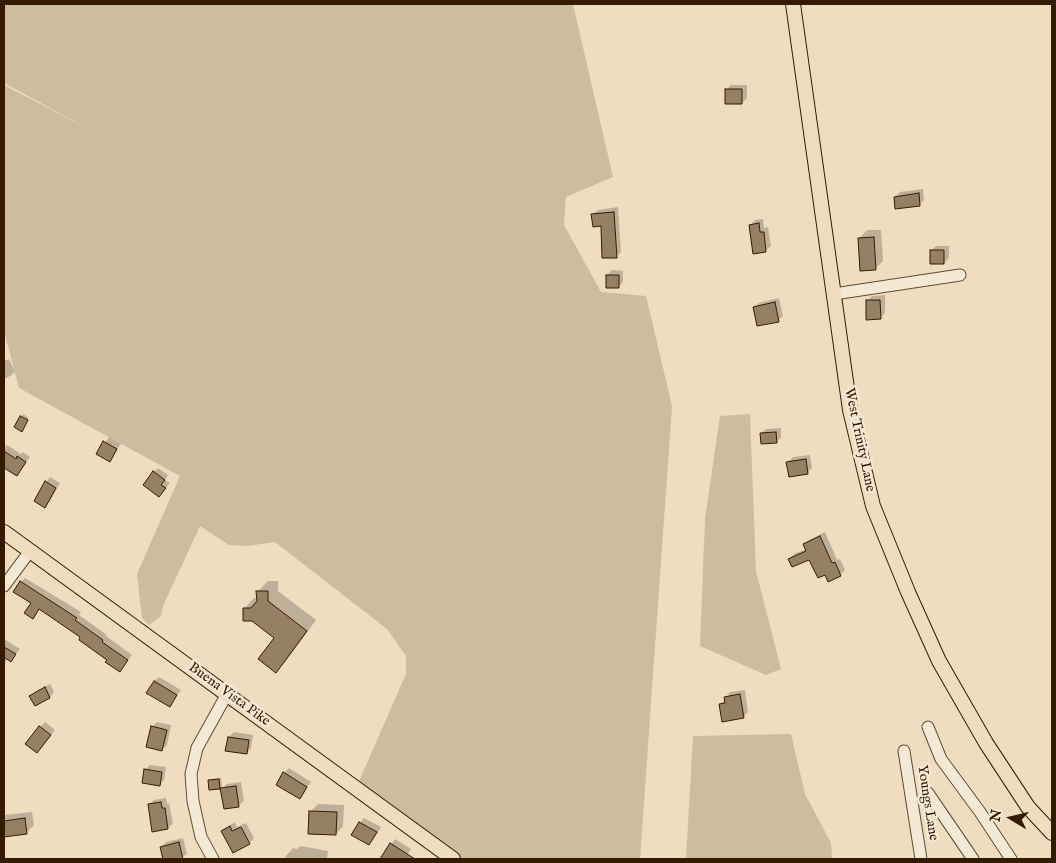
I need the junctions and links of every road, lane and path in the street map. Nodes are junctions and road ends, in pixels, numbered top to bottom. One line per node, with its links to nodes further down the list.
1 (793, 4): 3 (main road, West Trinity Lane)
2 (960, 275): 3 (street)
3 (834, 294): 11 (main road, West Trinity Lane)
4 (4, 532): 5 (main road, Buena Vista Pike)
5 (30, 551): 6 (street); 7 (main road, Buena Vista Pike)
6 (4, 586)
7 (227, 694): 12 (street); 13 (main road, Buena Vista Pike)
8 (928, 726): 16 (street)
9 (904, 751): 14 (street, Youngs Lane)
10 (928, 793): 15 (street)
11 (1052, 833)
12 (213, 859)
13 (453, 859)
14 (921, 859)
15 (973, 859)
16 (1011, 859)

